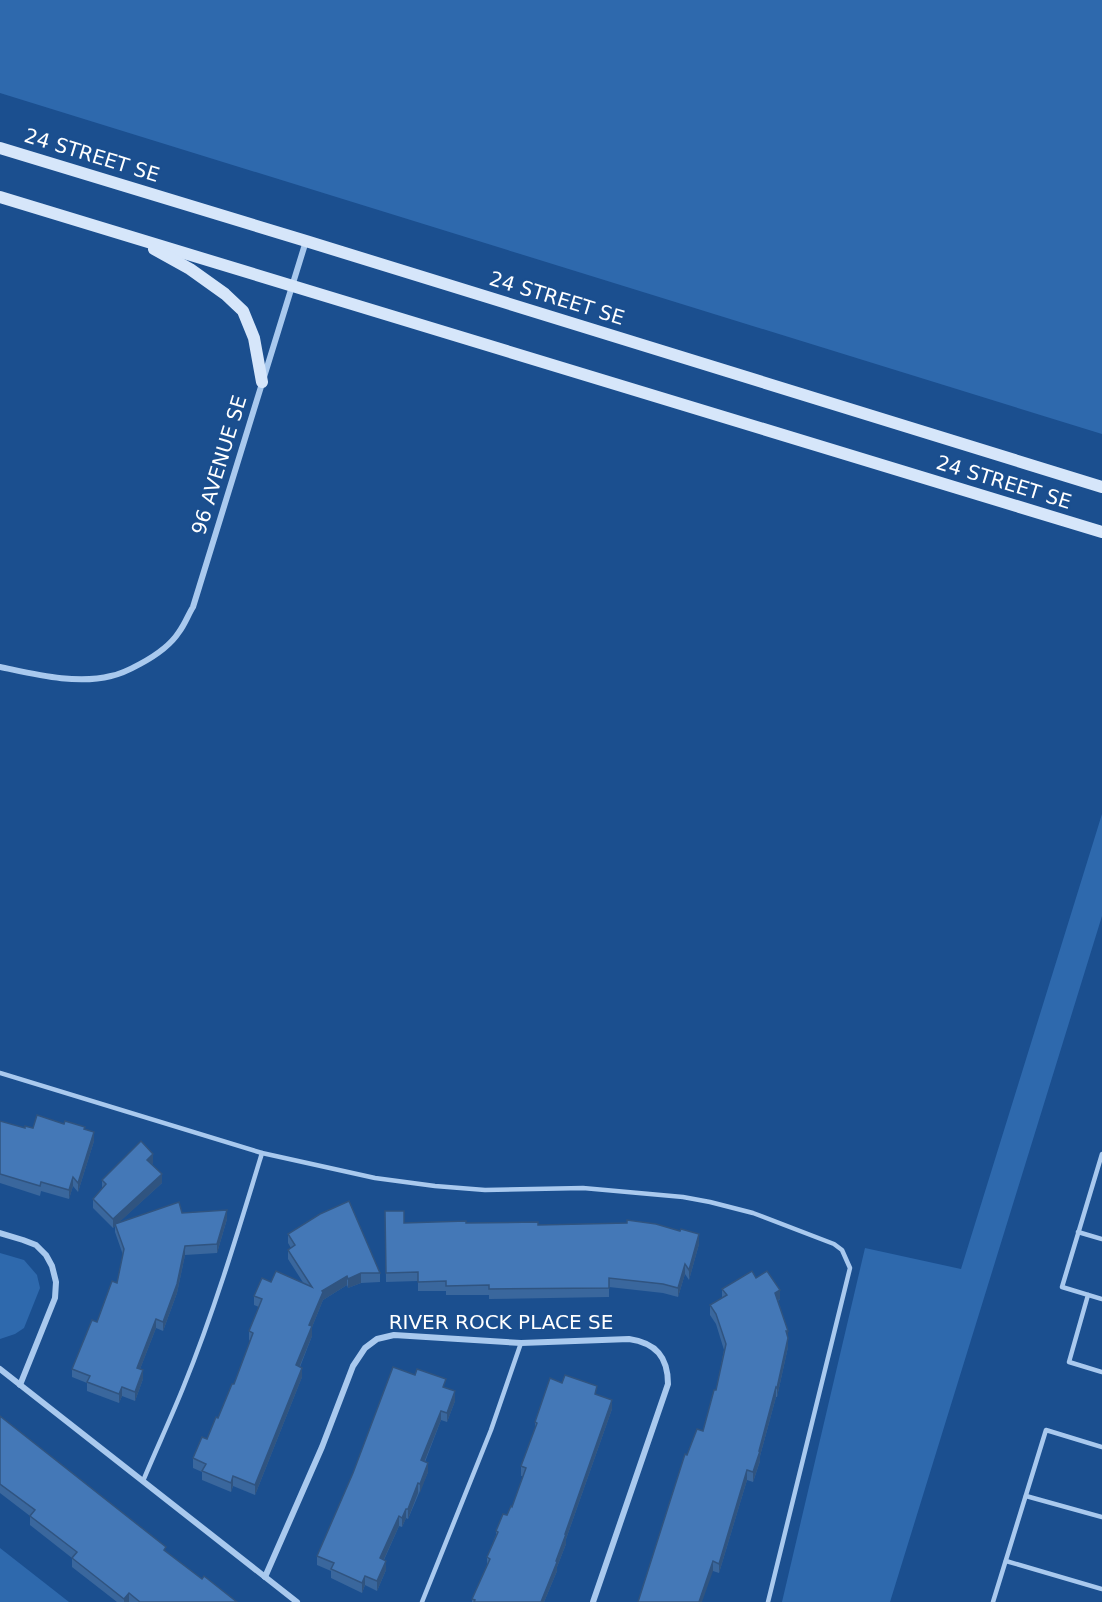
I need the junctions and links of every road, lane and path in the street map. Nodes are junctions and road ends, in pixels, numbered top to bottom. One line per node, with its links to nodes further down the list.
1 (0, 148): 4 (main road, 24 STREET SE)
2 (0, 197): 3 (main road, 24 STREET SE)
3 (135, 238): 5 (main road, 24 STREET SE); 6 (main road)
4 (306, 241): 5 (street, 96 AVENUE SE); 7 (main road, 24 STREET SE)
5 (292, 285): 6 (street, 96 AVENUE SE); 8 (main road, 24 STREET SE)
6 (262, 381): 9 (street, 96 AVENUE SE)
7 (1102, 487)
8 (1102, 532)
9 (0, 667)
10 (0, 1073): 11 (lane)
11 (262, 1153): 24 (lane); 33 (lane)
12 (1102, 1154): 13 (lane)
13 (1100, 1169): 14 (lane)
14 (1078, 1232): 16 (lane); 17 (lane)
15 (0, 1233): 22 (street)
16 (1102, 1239)
17 (1088, 1295): 18 (lane); 21 (lane)
18 (1102, 1299)
19 (521, 1343): 28 (street, RIVER ROCK PLACE SE); 31 (lane); 32 (street, RIVER ROCK PLACE SE)
20 (0, 1369): 22 (street)
21 (1102, 1372)
22 (20, 1385): 24 (street)
23 (1102, 1448): 25 (lane)
24 (142, 1481): 28 (street)
25 (1026, 1496): 26 (lane); 27 (lane)
26 (1102, 1518)
27 (1006, 1561): 29 (lane); 34 (lane)
28 (266, 1577): 30 (street)
29 (1102, 1589)
30 (297, 1602)
31 (422, 1602)
32 (593, 1602)
33 (768, 1602)
34 (993, 1602)

